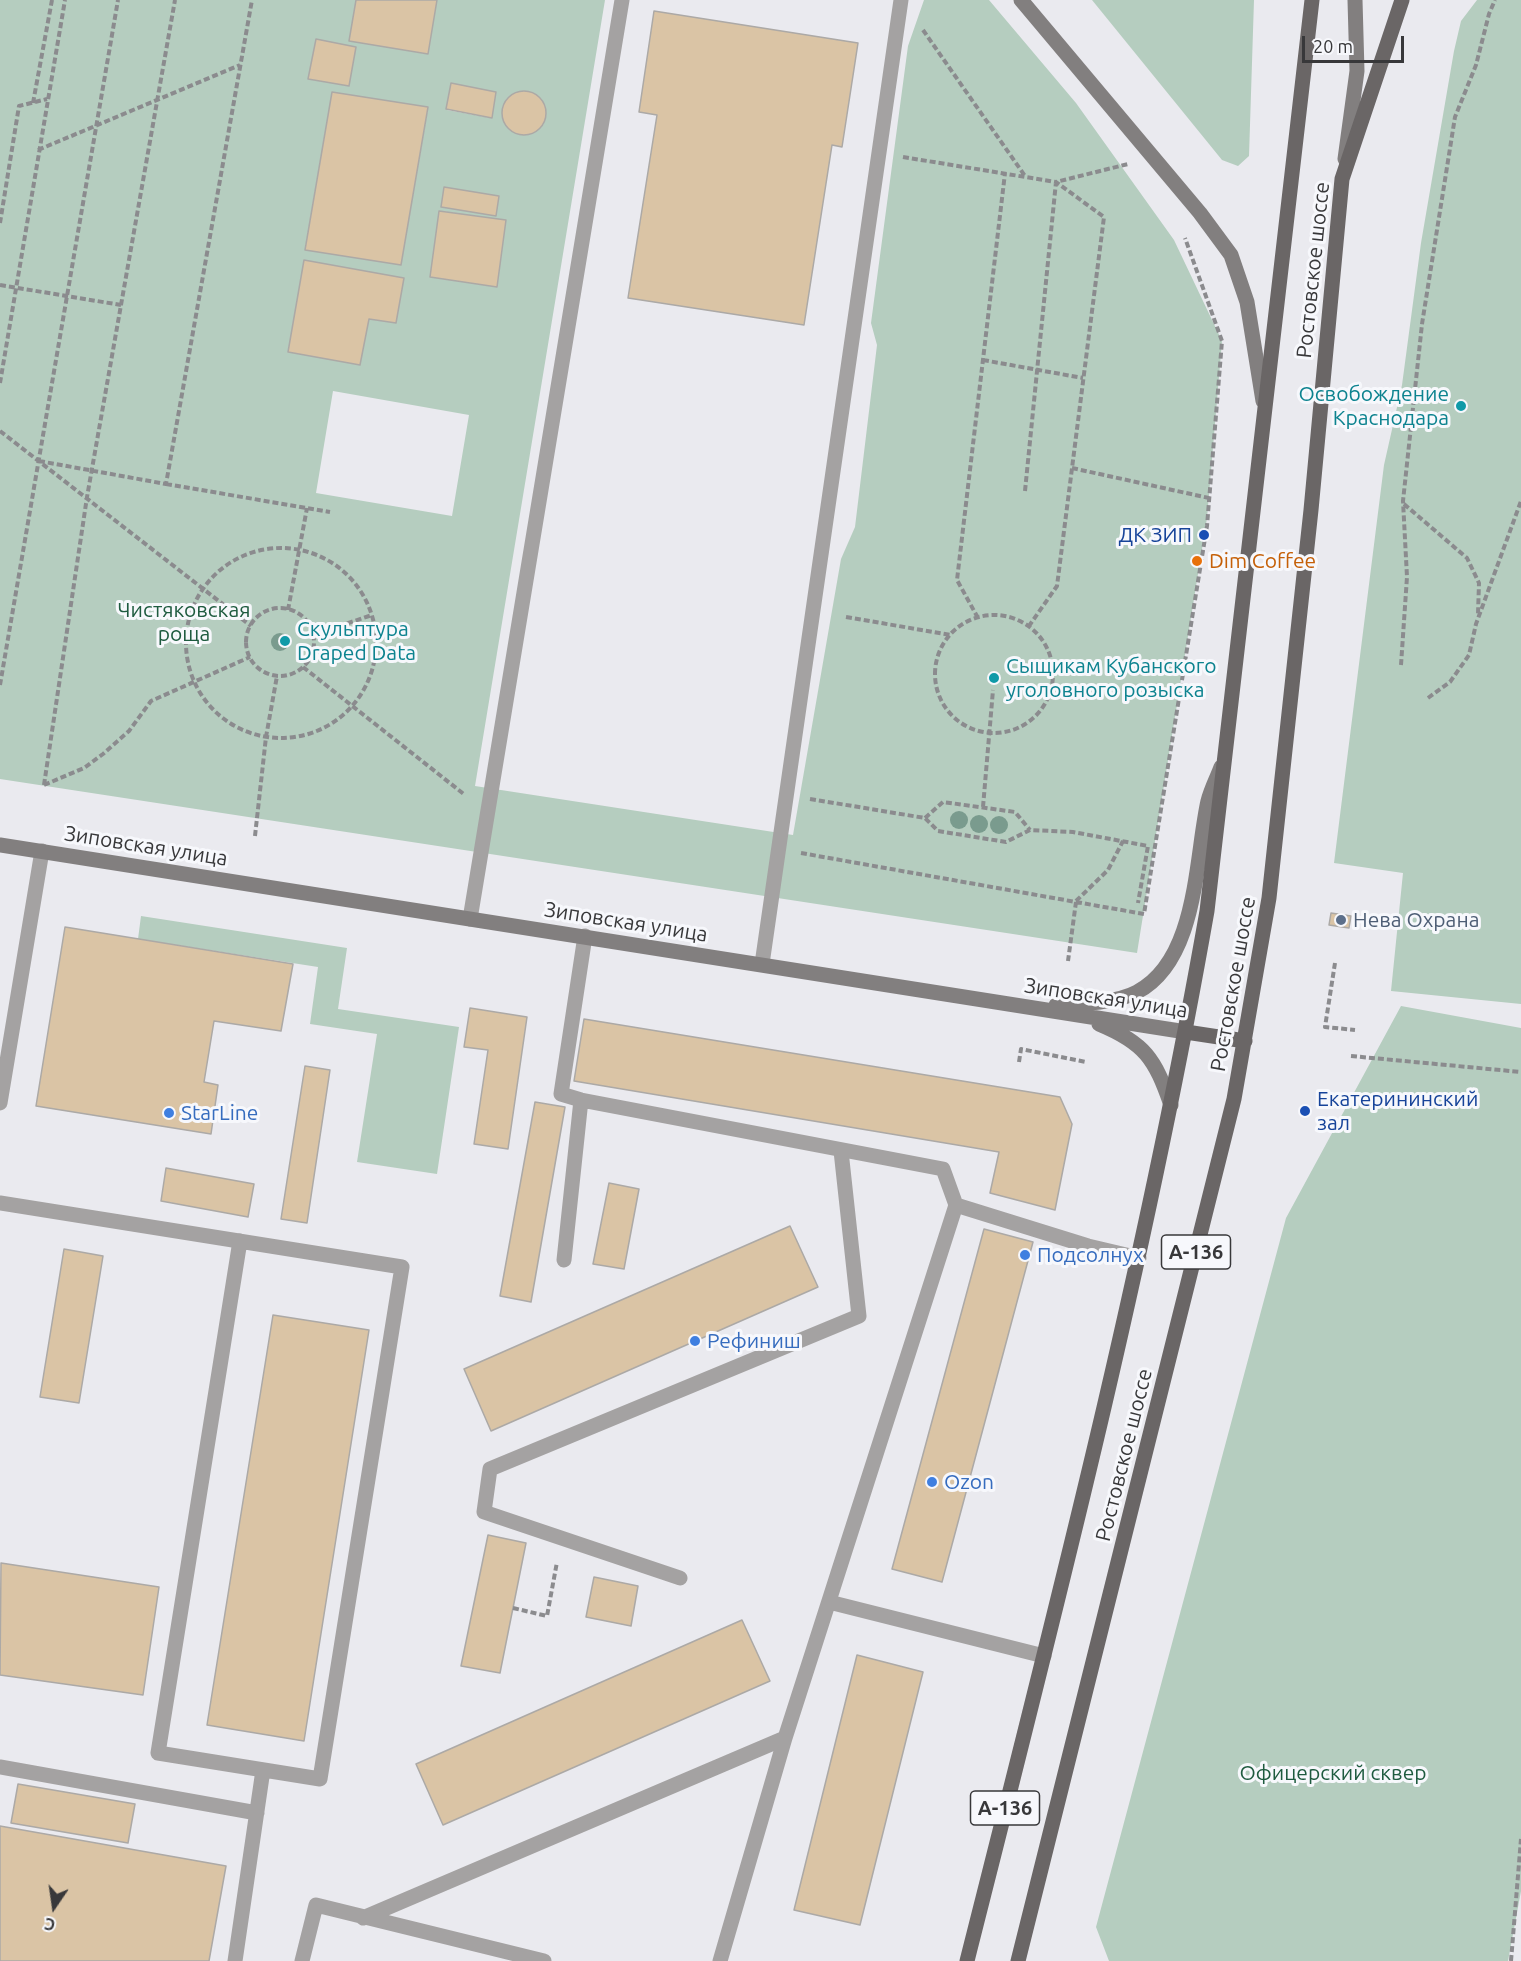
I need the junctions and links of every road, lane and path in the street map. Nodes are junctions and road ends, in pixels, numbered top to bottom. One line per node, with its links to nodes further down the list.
1 (52, 0): 17 (path)
2 (65, 0): 15 (path)
3 (118, 0): 18 (path)
4 (175, 0): 16 (path)
5 (252, 0): 14 (path)
6 (622, 0): 74 (lane)
7 (901, 0): 20 (lane)
8 (1021, 0): 36 (street, Ростовское шоссе)
9 (1312, 0): 36 (main road, Ростовское шоссе)
10 (1355, 0): 24 (street)
11 (1402, 0): 24 (main road, Ростовское шоссе)
12 (1495, 0): 46 (path)
13 (921, 28): 23 (path)
14 (241, 64): 16 (path); 41 (path)
15 (47, 99): 17 (path); 19 (path)
16 (157, 99): 18 (path); 31 (path)
17 (33, 104): 26 (path)
18 (97, 125): 19 (path); 30 (path)
19 (38, 150): 29 (path)
20 (879, 153): 22 (path); 88 (lane)
21 (1124, 155): 25 (path)
22 (1005, 173): 23 (path); 32 (path)
23 (1026, 177): 25 (path)
24 (1342, 179): 93 (main road, Ростовское шоссе)
25 (1056, 182): 33 (path); 34 (path)
26 (0, 223)
27 (1179, 230): 44 (path)
28 (0, 285): 29 (path)
29 (16, 287): 30 (path); 35 (path)
30 (66, 296): 31 (path); 38 (path)
31 (121, 305): 40 (path)
32 (983, 360): 33 (path); 54 (path)
33 (1037, 369): 34 (path); 42 (path)
34 (1083, 378): 39 (path)
35 (0, 383)
36 (1264, 411): 71 (main road, Ростовское шоссе)
37 (0, 431): 38 (path)
38 (39, 461): 40 (path); 43 (path); 65 (path)
39 (1072, 468): 44 (path); 57 (path)
40 (92, 470): 41 (path); 43 (path)
41 (166, 484): 47 (path)
42 (1025, 491)
43 (87, 497): 50 (path); 64 (path)
44 (1209, 498): 82 (path)
45 (1521, 501): 55 (path)
46 (1403, 503): 55 (path); 61 (path)
47 (307, 508): 48 (path); 49 (path)
48 (330, 512)
49 (299, 550): 50 (path); 51 (path); 52 (path)
50 (203, 589): 56 (path); 64 (path)
51 (288, 610): 56 (path); 58 (path)
52 (372, 615): 58 (path); 68 (path)
53 (846, 617): 59 (path)
54 (978, 618): 57 (path); 59 (path)
55 (1476, 624): 67 (path)
56 (251, 626): 60 (path)
57 (1029, 626): 69 (path)
58 (313, 635): 62 (path)
59 (951, 635): 69 (path)
60 (250, 657): 63 (path); 64 (path)
61 (1401, 665)
62 (303, 667): 63 (path); 68 (path)
63 (277, 676): 70 (path)
64 (193, 681): 70 (path)
65 (0, 685)
66 (993, 690): 69 (path)
67 (1428, 698)
68 (352, 706): 70 (path); 74 (path)
69 (989, 733): 73 (path)
70 (266, 737): 77 (path)
71 (1225, 759): 89 (street); 92 (main road, Ростовское шоссе)
72 (801, 798): 75 (path)
73 (982, 807): 75 (path); 76 (path)
74 (488, 813): 84 (lane)
75 (925, 818): 76 (path)
76 (1030, 830): 78 (path)
77 (255, 836)
78 (1123, 841): 82 (path); 83 (path)
79 (0, 845): 80 (street, Зиповская улица)
80 (42, 851): 84 (street, Зиповская улица); 99 (lane)
81 (793, 852): 82 (path)
82 (1076, 902): 86 (path)
83 (1138, 903)
84 (471, 919): 85 (street, Зиповская улица)
85 (585, 936): 88 (street, Зиповская улица); 98 (lane)
86 (1068, 960)
87 (1335, 963): 91 (path)
88 (762, 964): 89 (street, Зиповская улица)
89 (1033, 1007): 90 (street, Зиповская улица)
90 (1071, 1013): 92 (street, Зиповская улица); 100 (street)
91 (1355, 1030)
92 (1186, 1032): 93 (main road, Зиповская улица); 100 (main road, Ростовское шоссе / А-136)
93 (1245, 1041): 118 (main road, Ростовское шоссе / А-136)
94 (1351, 1056): 97 (path)
95 (1019, 1062): 96 (path)
96 (1086, 1062)
97 (1521, 1072)
98 (581, 1100): 101 (lane); 106 (lane)
99 (0, 1103)
100 (1170, 1105): 105 (main road, Ростовское шоссе / А-136)
101 (841, 1151): 103 (lane); 107 (lane)
102 (0, 1203): 104 (lane)
103 (956, 1205): 105 (lane); 109 (lane)
104 (240, 1241): 114 (lane); 114 (lane)
105 (1138, 1258): 111 (main road, Ростовское шоссе / А-136)
106 (564, 1260)
107 (561, 1537): 108 (lane); 110 (path)
108 (680, 1578)
109 (829, 1602): 111 (lane); 112 (lane)
110 (513, 1608)
111 (1044, 1656): 123 (main road, Ростовское шоссе / А-136)
112 (785, 1738): 117 (lane); 122 (lane)
113 (0, 1767): 115 (lane)
114 (263, 1770): 115 (lane)
115 (257, 1813): 119 (lane)
116 (1521, 1839): 124 (path)
117 (363, 1918): 120 (lane); 121 (lane)
118 (1020, 1959)
119 (235, 1961)
120 (302, 1961)
121 (544, 1961)
122 (720, 1961)
123 (967, 1961)
124 (1511, 1961)

